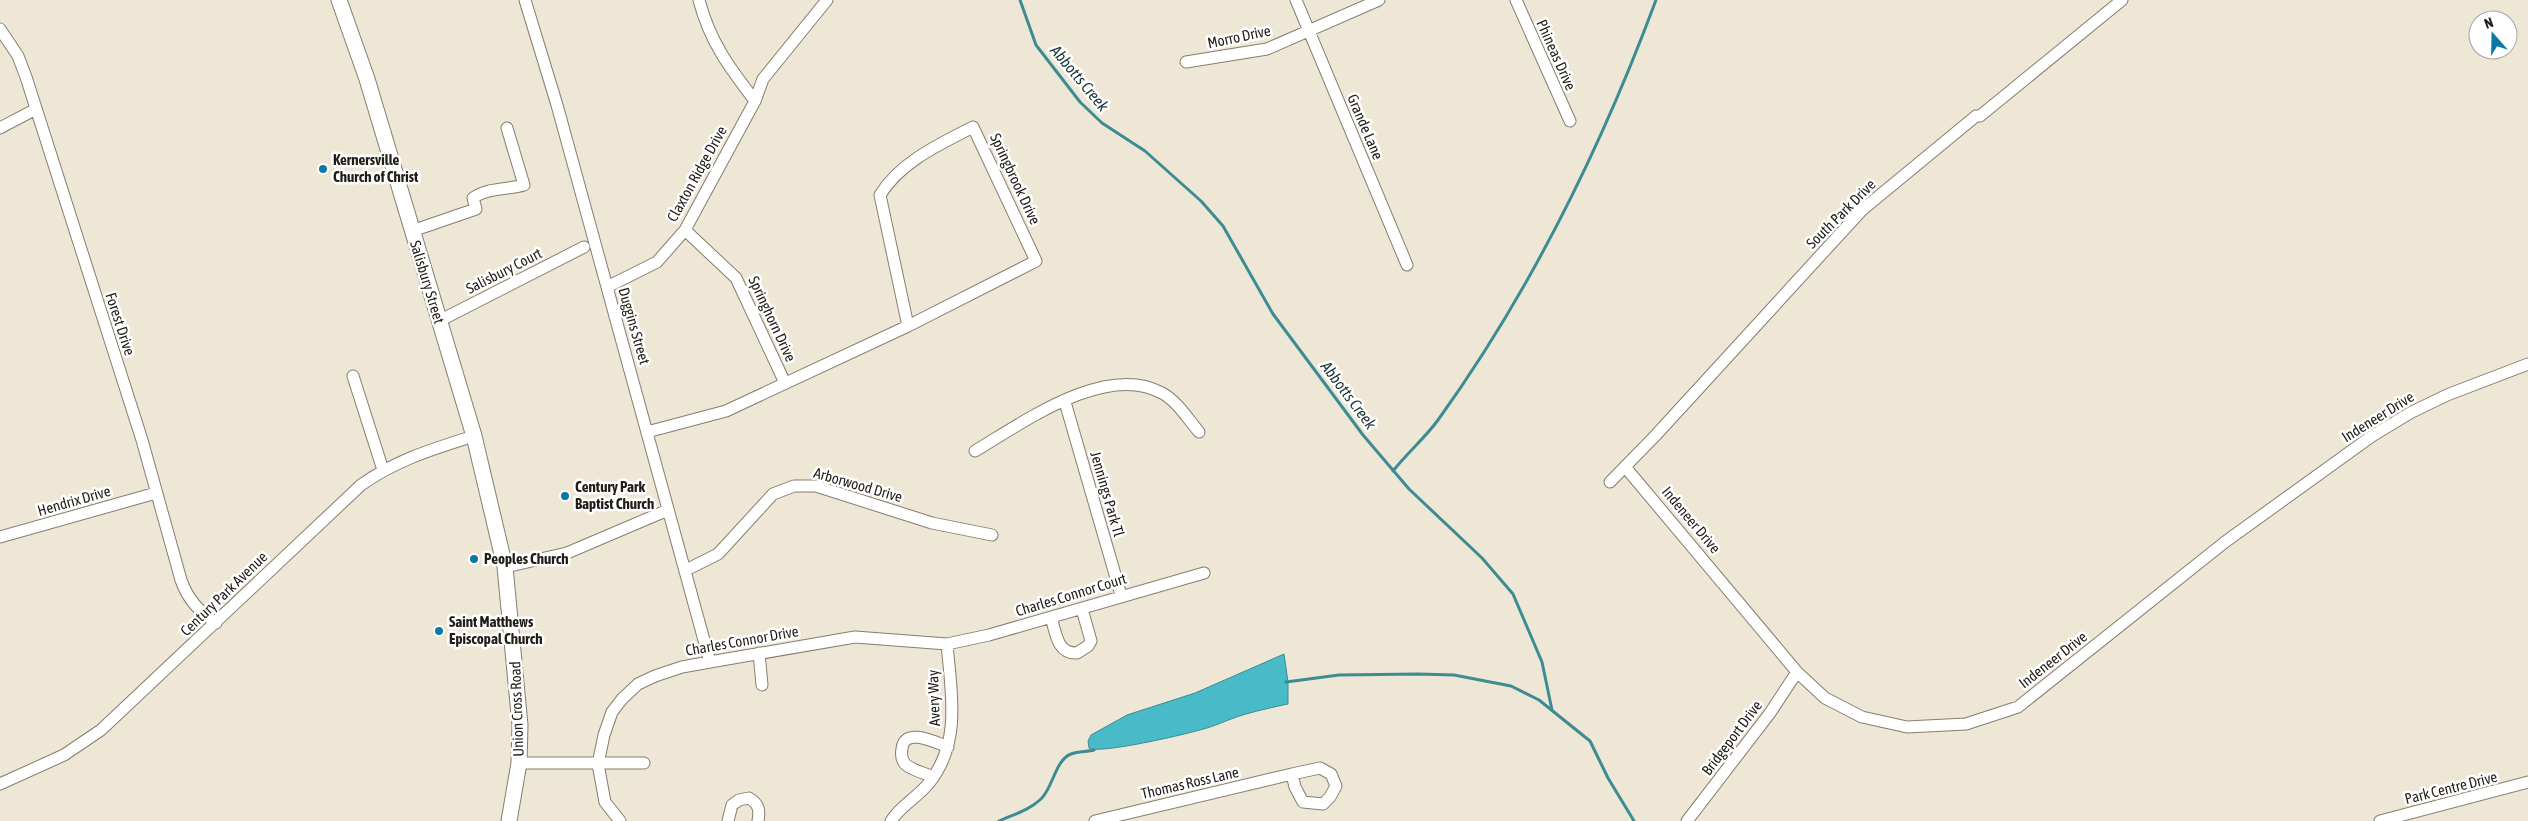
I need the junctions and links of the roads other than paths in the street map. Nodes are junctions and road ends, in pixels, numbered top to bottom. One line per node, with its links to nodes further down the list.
1 (339, 0): 18 (main road, Salisbury Street)
2 (525, 0): 21 (street, Duggins Street)
3 (699, 0): 12 (street)
4 (827, 0): 12 (street, Claxton Ridge Drive)
5 (1296, 0): 10 (street, Grande Lane)
6 (1379, 0): 10 (street, Morro Drive)
7 (1516, 0): 14 (street, Phineas Drive)
8 (2122, 0): 32 (street, South Park Drive)
9 (0, 29): 13 (street, Forest Drive)
10 (1310, 31): 11 (street, Morro Drive); 20 (street, Grande Lane)
11 (1186, 62)
12 (755, 101): 17 (street, Claxton Ridge Drive)
13 (36, 109): 15 (street); 35 (street, Forest Drive)
14 (1570, 122)
15 (0, 128)
16 (508, 128): 18 (street)
17 (685, 230): 21 (street, Claxton Ridge Drive); 26 (street, Springhorn Drive)
18 (412, 231): 22 (main road, Salisbury Street)
19 (584, 247): 22 (street, Salisbury Court)
20 (1407, 265)
21 (607, 287): 28 (street, Duggins Street)
22 (439, 321): 30 (main road, Salisbury Street)
23 (908, 326): 23 (street, Springbrook Drive); 26 (street, Springbrook Drive)
24 (2528, 364): 49 (street, Indeneer Drive)
25 (353, 376): 33 (street)
26 (784, 383): 28 (street, Springbrook Drive)
27 (1065, 402): 29 (street); 31 (street); 42 (street, Jennings Park Tl)
28 (648, 432): 36 (street, Duggins Street)
29 (1199, 432)
30 (474, 436): 33 (street, Century Park Avenue); 39 (main road, Salisbury Street)
31 (975, 451)
32 (1626, 468): 34 (street, South Park Drive); 49 (street, Indeneer Drive)
33 (383, 470): 45 (street, Century Park Avenue)
34 (1610, 482)
35 (156, 493): 38 (street, Hendrix Drive); 45 (street, Forest Drive)
36 (668, 510): 39 (street); 40 (street, Duggins Street)
37 (992, 536): 40 (street, Arborwood Drive)
38 (0, 537)
39 (506, 568): 53 (main road, Union Cross Road)
40 (686, 570): 48 (street, Duggins Street)
41 (1204, 573): 42 (street, Charles Connor Court)
42 (1121, 596): 43 (street, Charles Connor Court)
43 (1082, 609): 44 (street, Charles Connor Court); 44 (street)
44 (1051, 618): 46 (street, Charles Connor Court)
45 (216, 623): 58 (street, Century Park Avenue)
46 (947, 644): 47 (street, Charles Connor Drive); 51 (street, Avery Way)
47 (759, 653): 48 (street, Charles Connor Drive); 50 (street)
48 (710, 662): 54 (street, Charles Connor Drive)
49 (1797, 672): 65 (street, Bridgeport Drive)
50 (762, 685)
51 (948, 747): 56 (street, Avery Way); 56 (street)
52 (644, 762): 54 (street)
53 (519, 763): 54 (street); 59 (main road, Union Cross Road)
54 (598, 764): 60 (street)
55 (1292, 774): 64 (street, Thomas Ross Lane)
56 (933, 777): 63 (street, Avery Way)
57 (2528, 782): 66 (street, Park Centre Drive)
58 (0, 784)
59 (509, 821)
60 (620, 821)
61 (728, 821): 62 (street)
62 (758, 821)
63 (891, 821)
64 (1095, 821)
65 (1687, 821)
66 (2380, 821)

